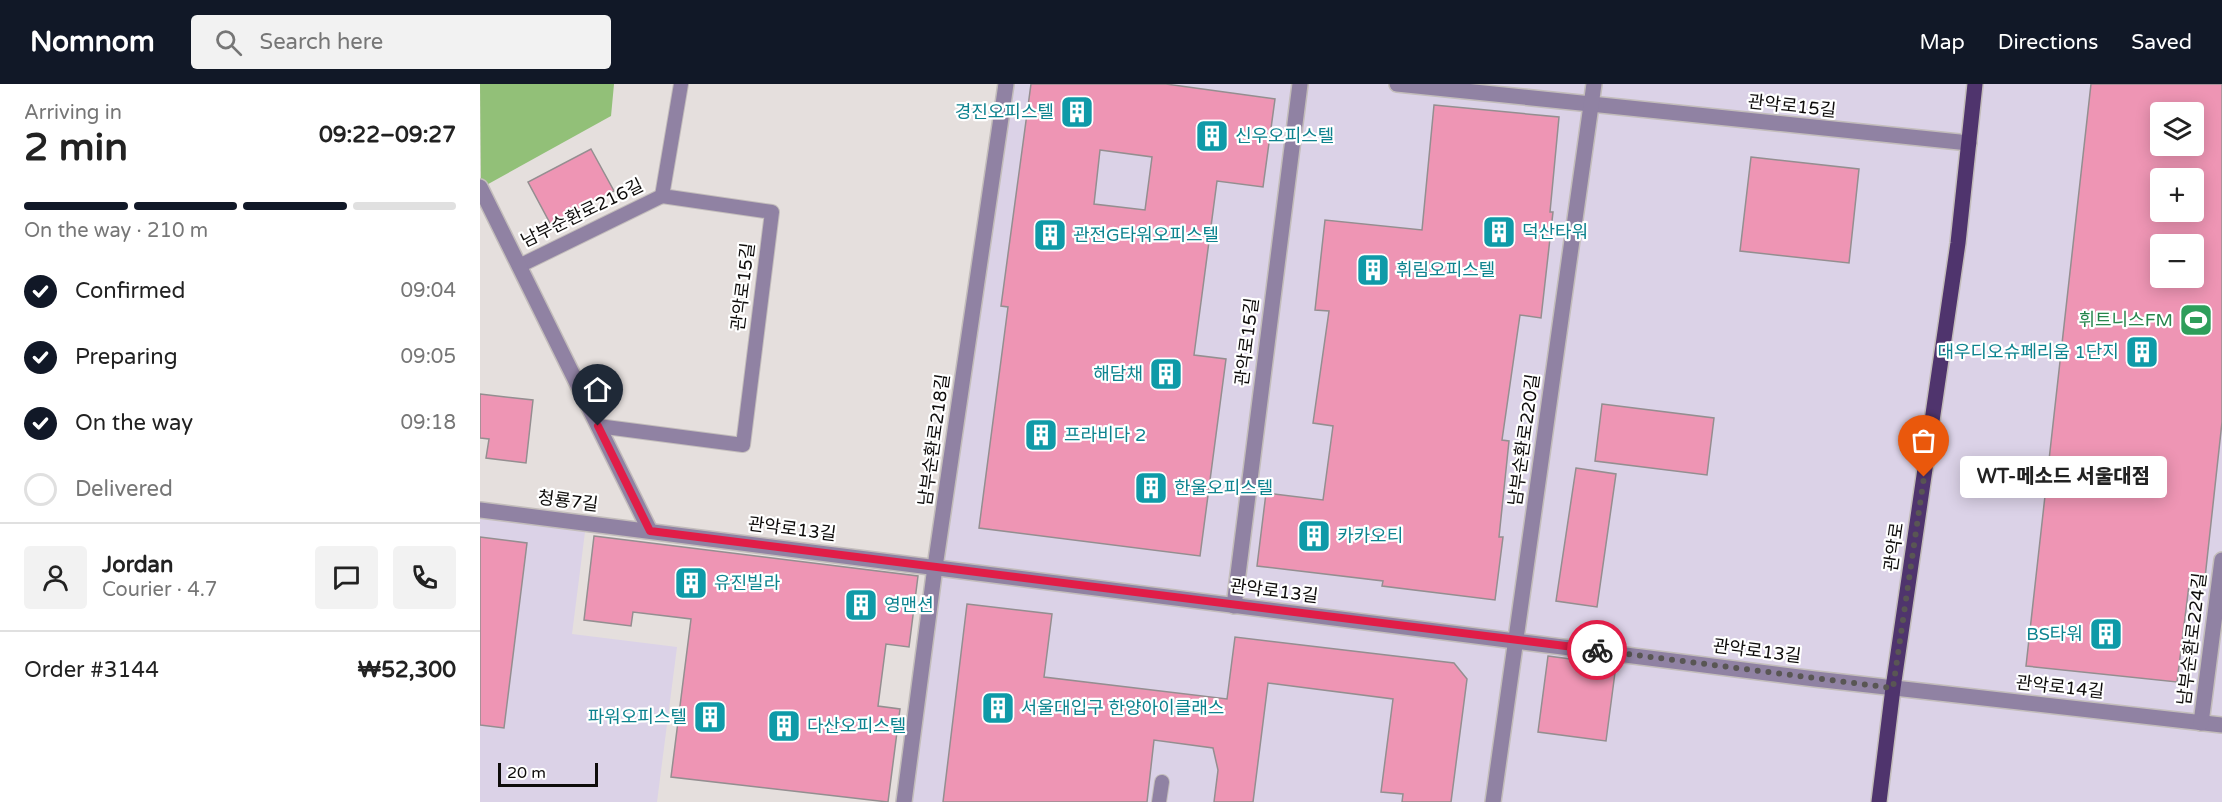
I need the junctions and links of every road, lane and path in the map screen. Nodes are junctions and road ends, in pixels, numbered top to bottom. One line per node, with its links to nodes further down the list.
1 (681, 84): 10 (lane)
2 (1006, 84): 16 (street, 남부순환로218길)
3 (1300, 84): 17 (street, 관악로15길)
4 (1397, 84): 7 (street, 관악로15길)
5 (1594, 84): 7 (street, 남부순환로220길)
6 (1975, 84): 8 (main road, 관악로)
7 (1591, 106): 8 (street, 관악로15길); 18 (street, 남부순환로220길)
8 (1969, 143): 19 (main road, 관악로)
9 (480, 187): 11 (street, 남부순환로216길)
10 (662, 196): 11 (lane, 남부순환로216길); 12 (lane, 관악로15길)
11 (519, 266): 12 (street, 남부순환로216길)
12 (598, 426): 14 (street, 남부순환로216길)
13 (480, 510): 14 (street, 청룡7길)
14 (650, 531): 16 (street, 관악로13길)
15 (2222, 560): 20 (street, 남부순환로224길)
16 (934, 567): 17 (street, 관악로13길); 23 (street, 남부순환로218길)
17 (1234, 606): 18 (street, 관악로13길)
18 (1515, 639): 19 (street, 관악로13길); 25 (street, 남부순환로220길)
19 (1893, 688): 20 (street, 관악로14길); 26 (main road, 관악로)
20 (2201, 723): 21 (street, 관악로14길)
21 (2222, 725)
22 (1162, 782): 24 (lane)
23 (904, 802)
24 (1160, 802)
25 (1493, 802)
26 (1879, 802)

